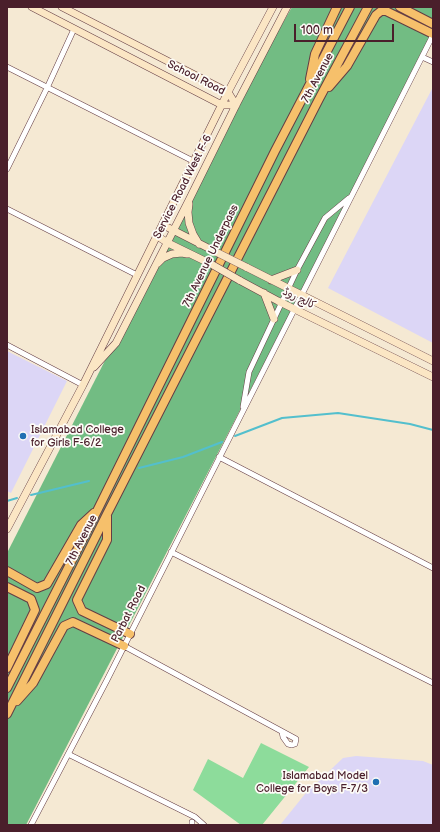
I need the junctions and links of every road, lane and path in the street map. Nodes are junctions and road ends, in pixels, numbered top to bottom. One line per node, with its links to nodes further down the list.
1 (32, 7): 10 (street, School Road)
2 (62, 7): 17 (street, School Road)
3 (273, 7): 17 (street, Service Road West F-6)
4 (287, 7): 20 (street, Service Road West F-6)
5 (337, 7): 16 (main road)
6 (350, 7): 16 (main road, 7th Avenue)
7 (368, 7): 18 (main road, 7th Avenue)
8 (400, 7): 9 (main road)
9 (433, 24)
10 (74, 29): 15 (street); 19 (street, School Road)
11 (433, 34): 12 (street, Parbat Road); 18 (main road)
12 (422, 57): 13 (street); 24 (street, Parbat Road)
13 (433, 62)
14 (7, 67): 15 (street)
15 (47, 88): 22 (street); 23 (street)
16 (308, 88): 21 (main road, 7th Avenue)
17 (228, 92): 19 (street, Service Road West F-6); 20 (street, School Road)
18 (319, 99): 52 (main road, 7th Avenue)
19 (222, 105): 20 (street, School Road); 22 (street, Service Road West F-6)
20 (236, 105): 25 (street, Service Road West F-6)
21 (275, 151): 45 (main road, 7th Avenue Underpass)
22 (193, 161): 27 (street, Service Road West F-6)
23 (7, 169)
24 (351, 196): 34 (street, Parbat Road); 39 (street, Parbat Road)
25 (190, 200): 28 (street, Service Road West F-6); 31 (street)
26 (7, 209): 35 (street)
27 (163, 225): 28 (street, کالج روڈ); 29 (street, Service Road West F-6)
28 (174, 231): 30 (street, Service Road West F-6); 31 (street, کالج روڈ)
29 (157, 236): 30 (street, کالج روڈ); 35 (street, Service Road West F-6)
30 (168, 243): 32 (street, کالج روڈ); 33 (street, Service Road West F-6)
31 (199, 244): 36 (street, کالج روڈ, bridge)
32 (191, 255): 33 (street); 38 (street, کالج روڈ, bridge)
33 (156, 265): 46 (street, Service Road West F-6)
34 (296, 270): 36 (street); 37 (street, Parbat Road)
35 (137, 275): 46 (street, Service Road West F-6)
36 (271, 280): 37 (street, کالج روڈ)
37 (288, 288): 39 (street, کالج روڈ); 40 (street, Parbat Road)
38 (264, 293): 40 (street, کالج روڈ); 42 (street)
39 (301, 295): 41 (street, Parbat Road); 44 (street, کالج روڈ)
40 (282, 302): 41 (street, کالج روڈ); 42 (street, Parbat Road)
41 (295, 309): 47 (street, کالج روڈ); 49 (street, Parbat Road)
42 (274, 319): 49 (street, Parbat Road)
43 (7, 345): 48 (street)
44 (433, 361)
45 (167, 370): 51 (main road, 7th Avenue)
46 (89, 371): 48 (street, Service Road West F-6)
47 (433, 377)
48 (83, 385): 53 (street, Service Road West F-6)
49 (243, 411): 50 (street, Parbat Road)
50 (219, 458): 54 (street, Parbat Road); 55 (street)
51 (98, 509): 56 (main road); 62 (main road, 7th Avenue)
52 (107, 514): 58 (main road); 63 (main road, 7th Avenue)
53 (7, 529)
54 (171, 552): 58 (street, Parbat Road); 61 (street)
55 (433, 568)
56 (7, 571)
57 (7, 587): 60 (main road)
58 (130, 634): 59 (street, Parbat Road)
59 (124, 646): 63 (main road); 64 (street); 65 (street, Parbat Road)
60 (7, 668)
61 (433, 683)
62 (7, 688)
63 (8, 713)
64 (282, 732)
65 (68, 754): 66 (street, Parbat Road); 67 (street)
66 (31, 825)
67 (204, 825)

